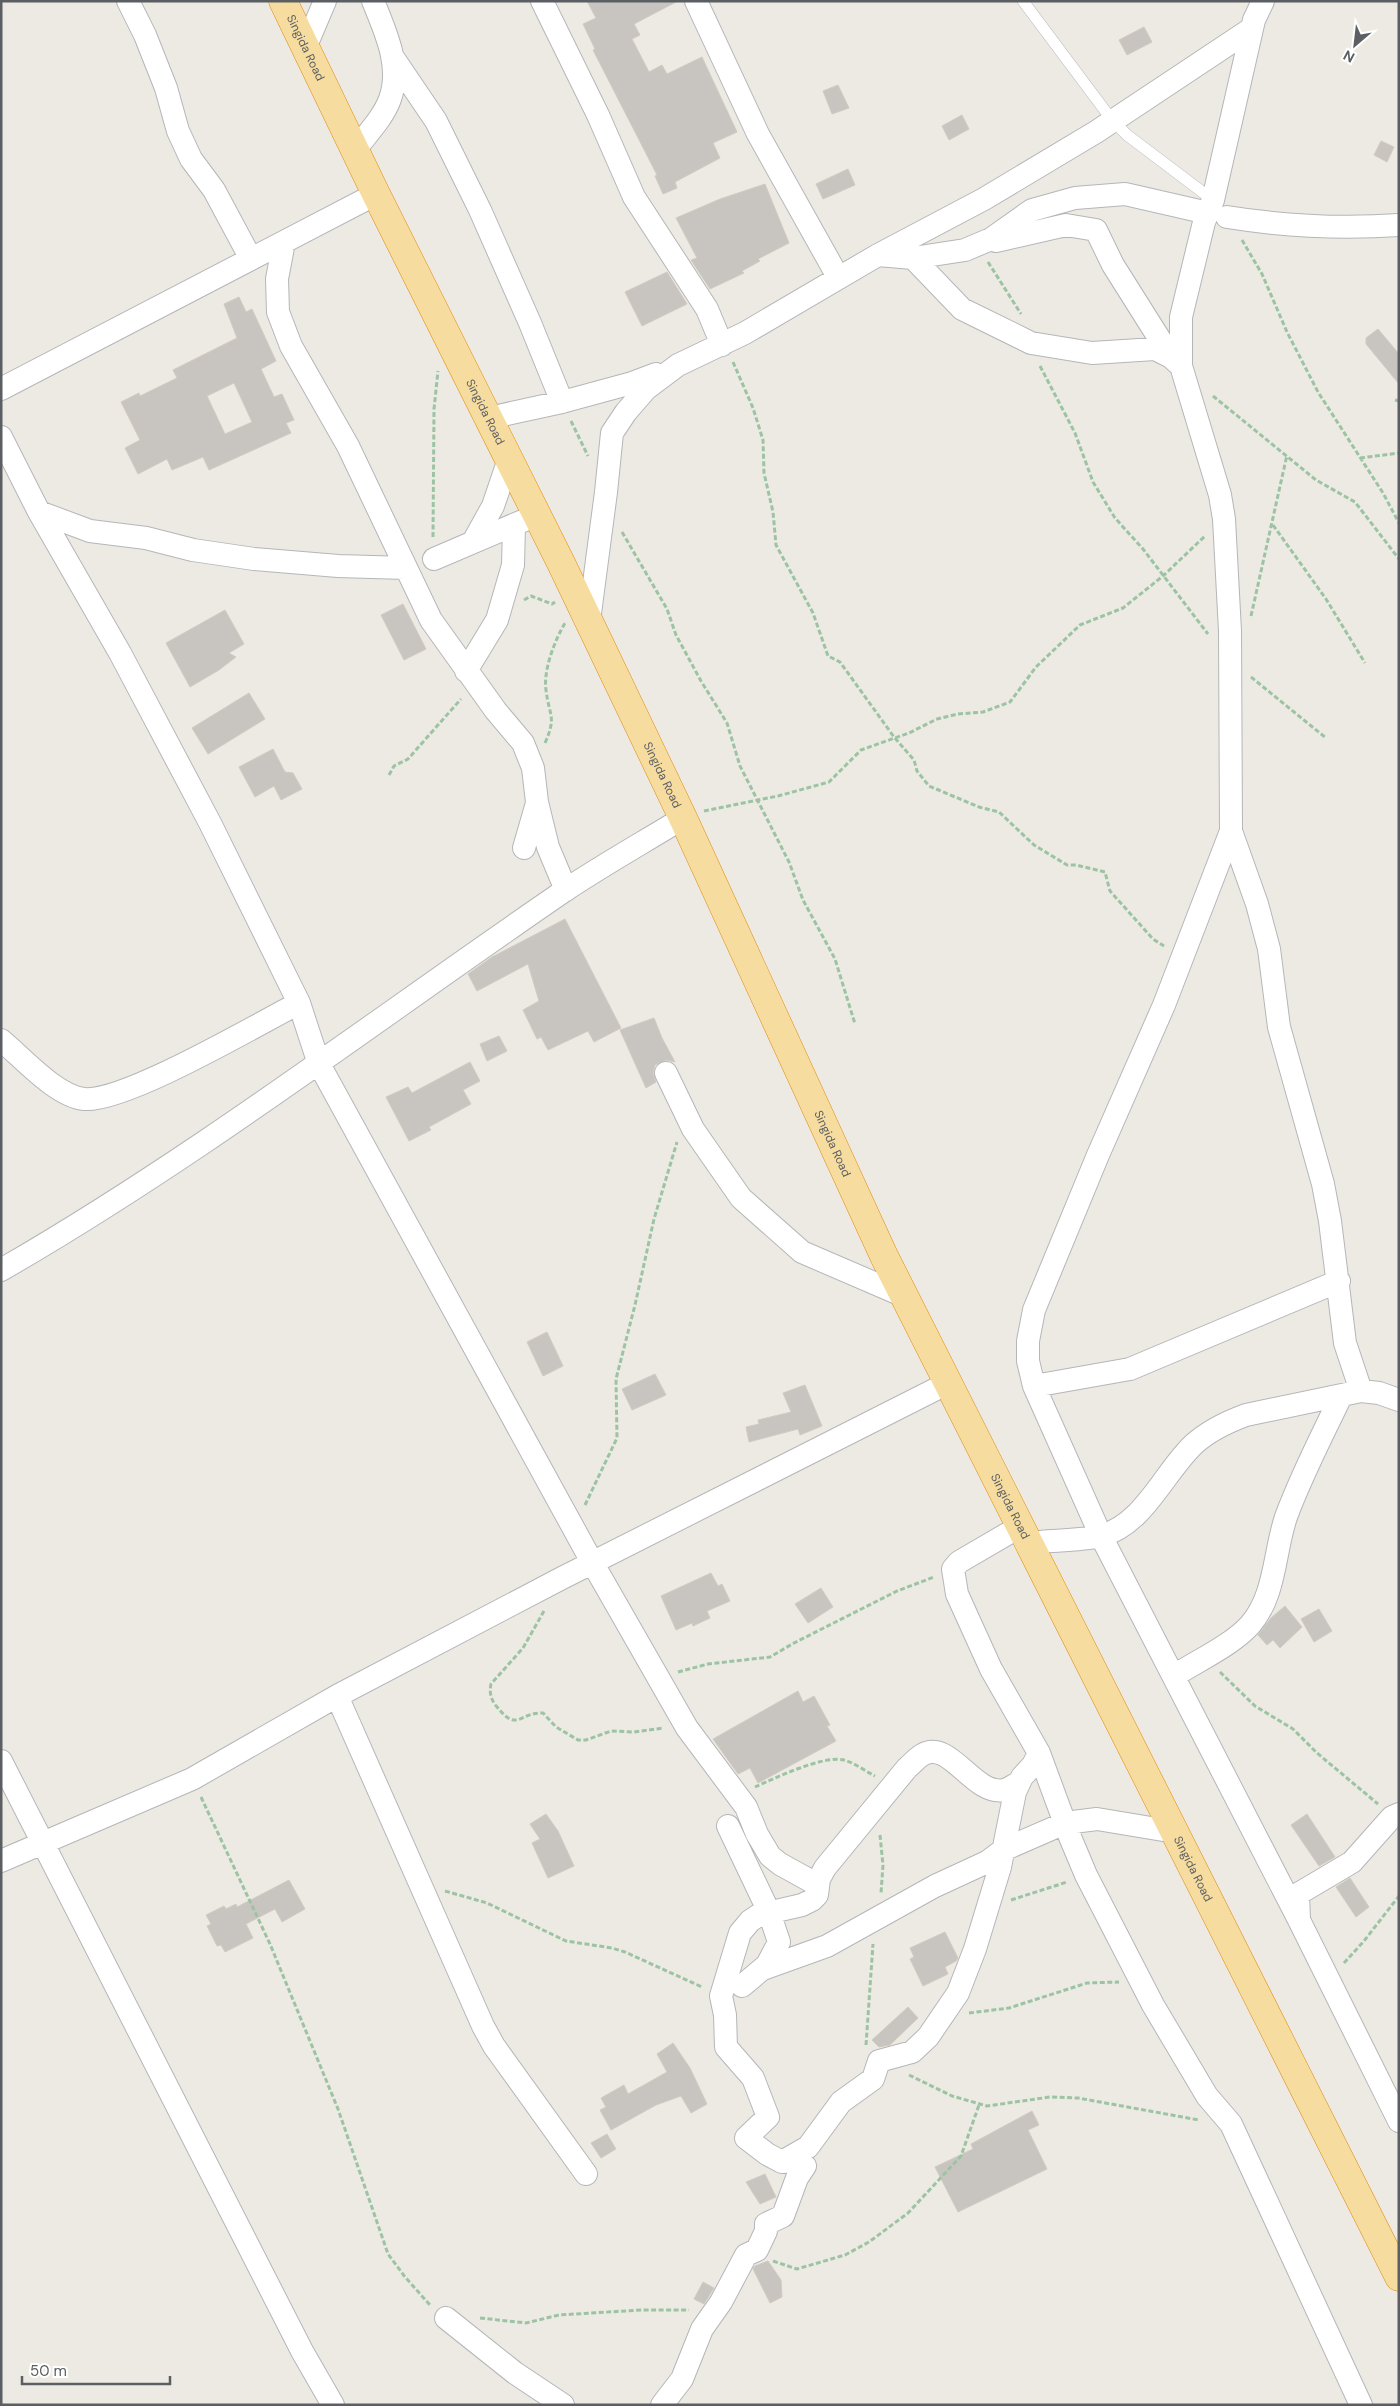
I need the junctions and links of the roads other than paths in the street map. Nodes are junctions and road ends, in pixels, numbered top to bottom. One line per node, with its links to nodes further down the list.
1 (128, 1): 21 (street)
2 (283, 1): 10 (highway, Singida Road)
3 (325, 1): 10 (street)
4 (373, 1): 11 (street)
5 (542, 1): 23 (street)
6 (696, 1): 22 (street)
7 (1023, 1): 12 (lane)
8 (1263, 1): 9 (street)
9 (1251, 29): 12 (street); 15 (street)
10 (305, 48): 13 (highway, Singida Road)
11 (392, 56): 13 (street); 27 (street)
12 (1112, 120): 15 (lane); 19 (street)
13 (355, 150): 14 (highway, Singida Road)
14 (376, 194): 17 (street); 28 (highway, Singida Road)
15 (1216, 210): 16 (street); 18 (street); 24 (street)
16 (1399, 225)
17 (284, 242): 21 (street); 35 (street)
18 (976, 246): 20 (street); 24 (street)
19 (878, 255): 20 (street); 22 (street)
20 (913, 258): 24 (street)
21 (251, 259): 26 (street)
22 (838, 277): 23 (street)
23 (722, 344): 25 (street)
24 (1176, 361): 40 (street)
25 (678, 365): 27 (street); 36 (street)
26 (1, 389)
27 (562, 402): 28 (street)
28 (489, 418): 30 (highway, Singida Road)
29 (1, 437): 31 (street)
30 (509, 459): 32 (highway, Singida Road); 33 (street)
31 (39, 512): 35 (street); 43 (street)
32 (526, 520): 33 (street); 36 (highway, Singida Road); 37 (street)
33 (473, 542): 34 (street)
34 (434, 559)
35 (406, 568): 37 (street)
36 (583, 608): 39 (highway, Singida Road)
37 (471, 678): 38 (street)
38 (537, 802): 41 (street); 42 (street)
39 (684, 818): 42 (street); 49 (highway, Singida Road)
40 (1232, 831): 48 (street); 51 (street)
41 (524, 848)
42 (566, 890): 45 (street)
43 (299, 1003): 44 (street); 45 (street)
44 (1, 1040)
45 (319, 1064): 47 (street); 56 (street)
46 (666, 1073): 49 (street)
47 (1, 1270)
48 (1339, 1281): 51 (street); 52 (street)
49 (904, 1296): 50 (highway, Singida Road)
50 (948, 1383): 54 (highway, Singida Road); 56 (street)
51 (1034, 1386): 55 (street)
52 (1351, 1393): 53 (street); 55 (street); 57 (street)
53 (1399, 1400)
54 (1023, 1535): 55 (street); 59 (street); 65 (highway, Singida Road)
55 (1101, 1536): 57 (street)
56 (592, 1562): 58 (street); 69 (street)
57 (1174, 1676): 71 (street)
58 (337, 1696): 66 (street); 76 (street)
59 (1039, 1753): 61 (street); 63 (street)
60 (1, 1761): 66 (street)
61 (1018, 1783): 67 (street); 69 (street)
62 (1395, 1815): 71 (street)
63 (1065, 1823): 65 (street); 67 (street); 82 (street)
64 (728, 1826): 70 (street)
65 (1175, 1832): 77 (highway, Singida Road)
66 (43, 1842): 68 (street); 79 (street)
67 (1003, 1850): 72 (street); 75 (street)
68 (1, 1861)
69 (818, 1884): 70 (street)
70 (769, 1912): 72 (street); 75 (street)
71 (1299, 1920): 74 (street)
72 (763, 1968): 73 (street)
73 (742, 1986)
74 (1399, 2121)
75 (782, 2162): 81 (street)
76 (586, 2174)
77 (1399, 2278)
78 (446, 2318): 80 (street)
79 (334, 2405)
80 (563, 2405)
81 (662, 2405)
82 (1360, 2405)

